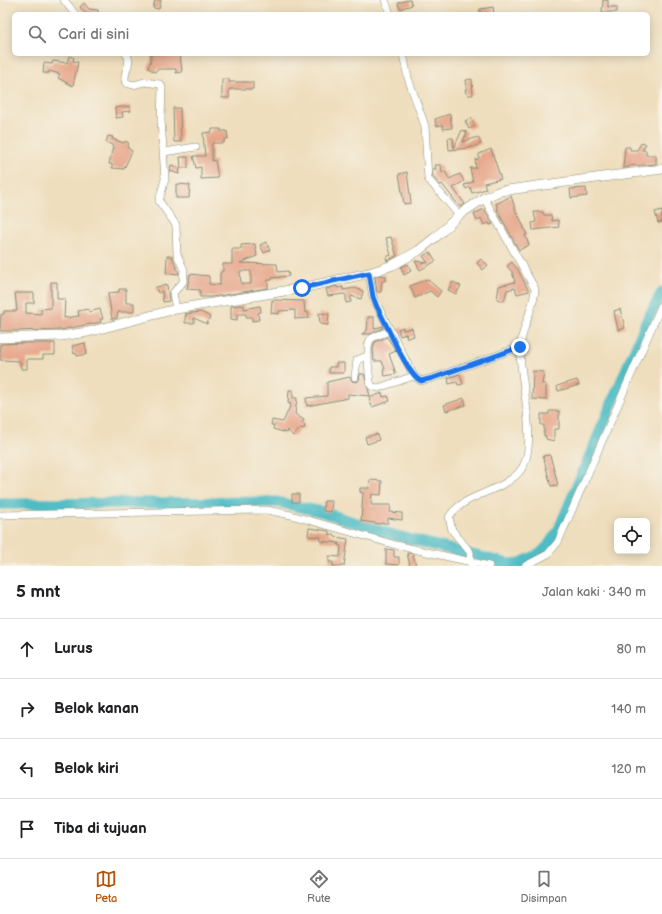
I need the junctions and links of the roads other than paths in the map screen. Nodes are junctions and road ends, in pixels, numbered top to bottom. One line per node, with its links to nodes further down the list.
1 (64, 0): 3 (street)
2 (385, 0): 4 (street)
3 (73, 12)
4 (389, 12)
5 (127, 56): 8 (street)
6 (403, 56): 11 (street)
7 (196, 147): 8 (street)
8 (164, 152): 14 (street)
9 (662, 169): 10 (street)
10 (484, 198): 11 (street); 17 (street)
11 (459, 215): 12 (street)
12 (369, 273): 14 (street); 15 (street)
13 (662, 304): 24 (street)
14 (176, 309): 16 (street)
15 (390, 331): 18 (street); 19 (street)
16 (0, 338)
17 (520, 347): 19 (street); 22 (street)
18 (367, 356): 19 (street); 20 (street)
19 (414, 376)
20 (355, 377)
21 (0, 515): 22 (street)
22 (471, 559): 23 (street)
23 (489, 566)
24 (525, 566)

